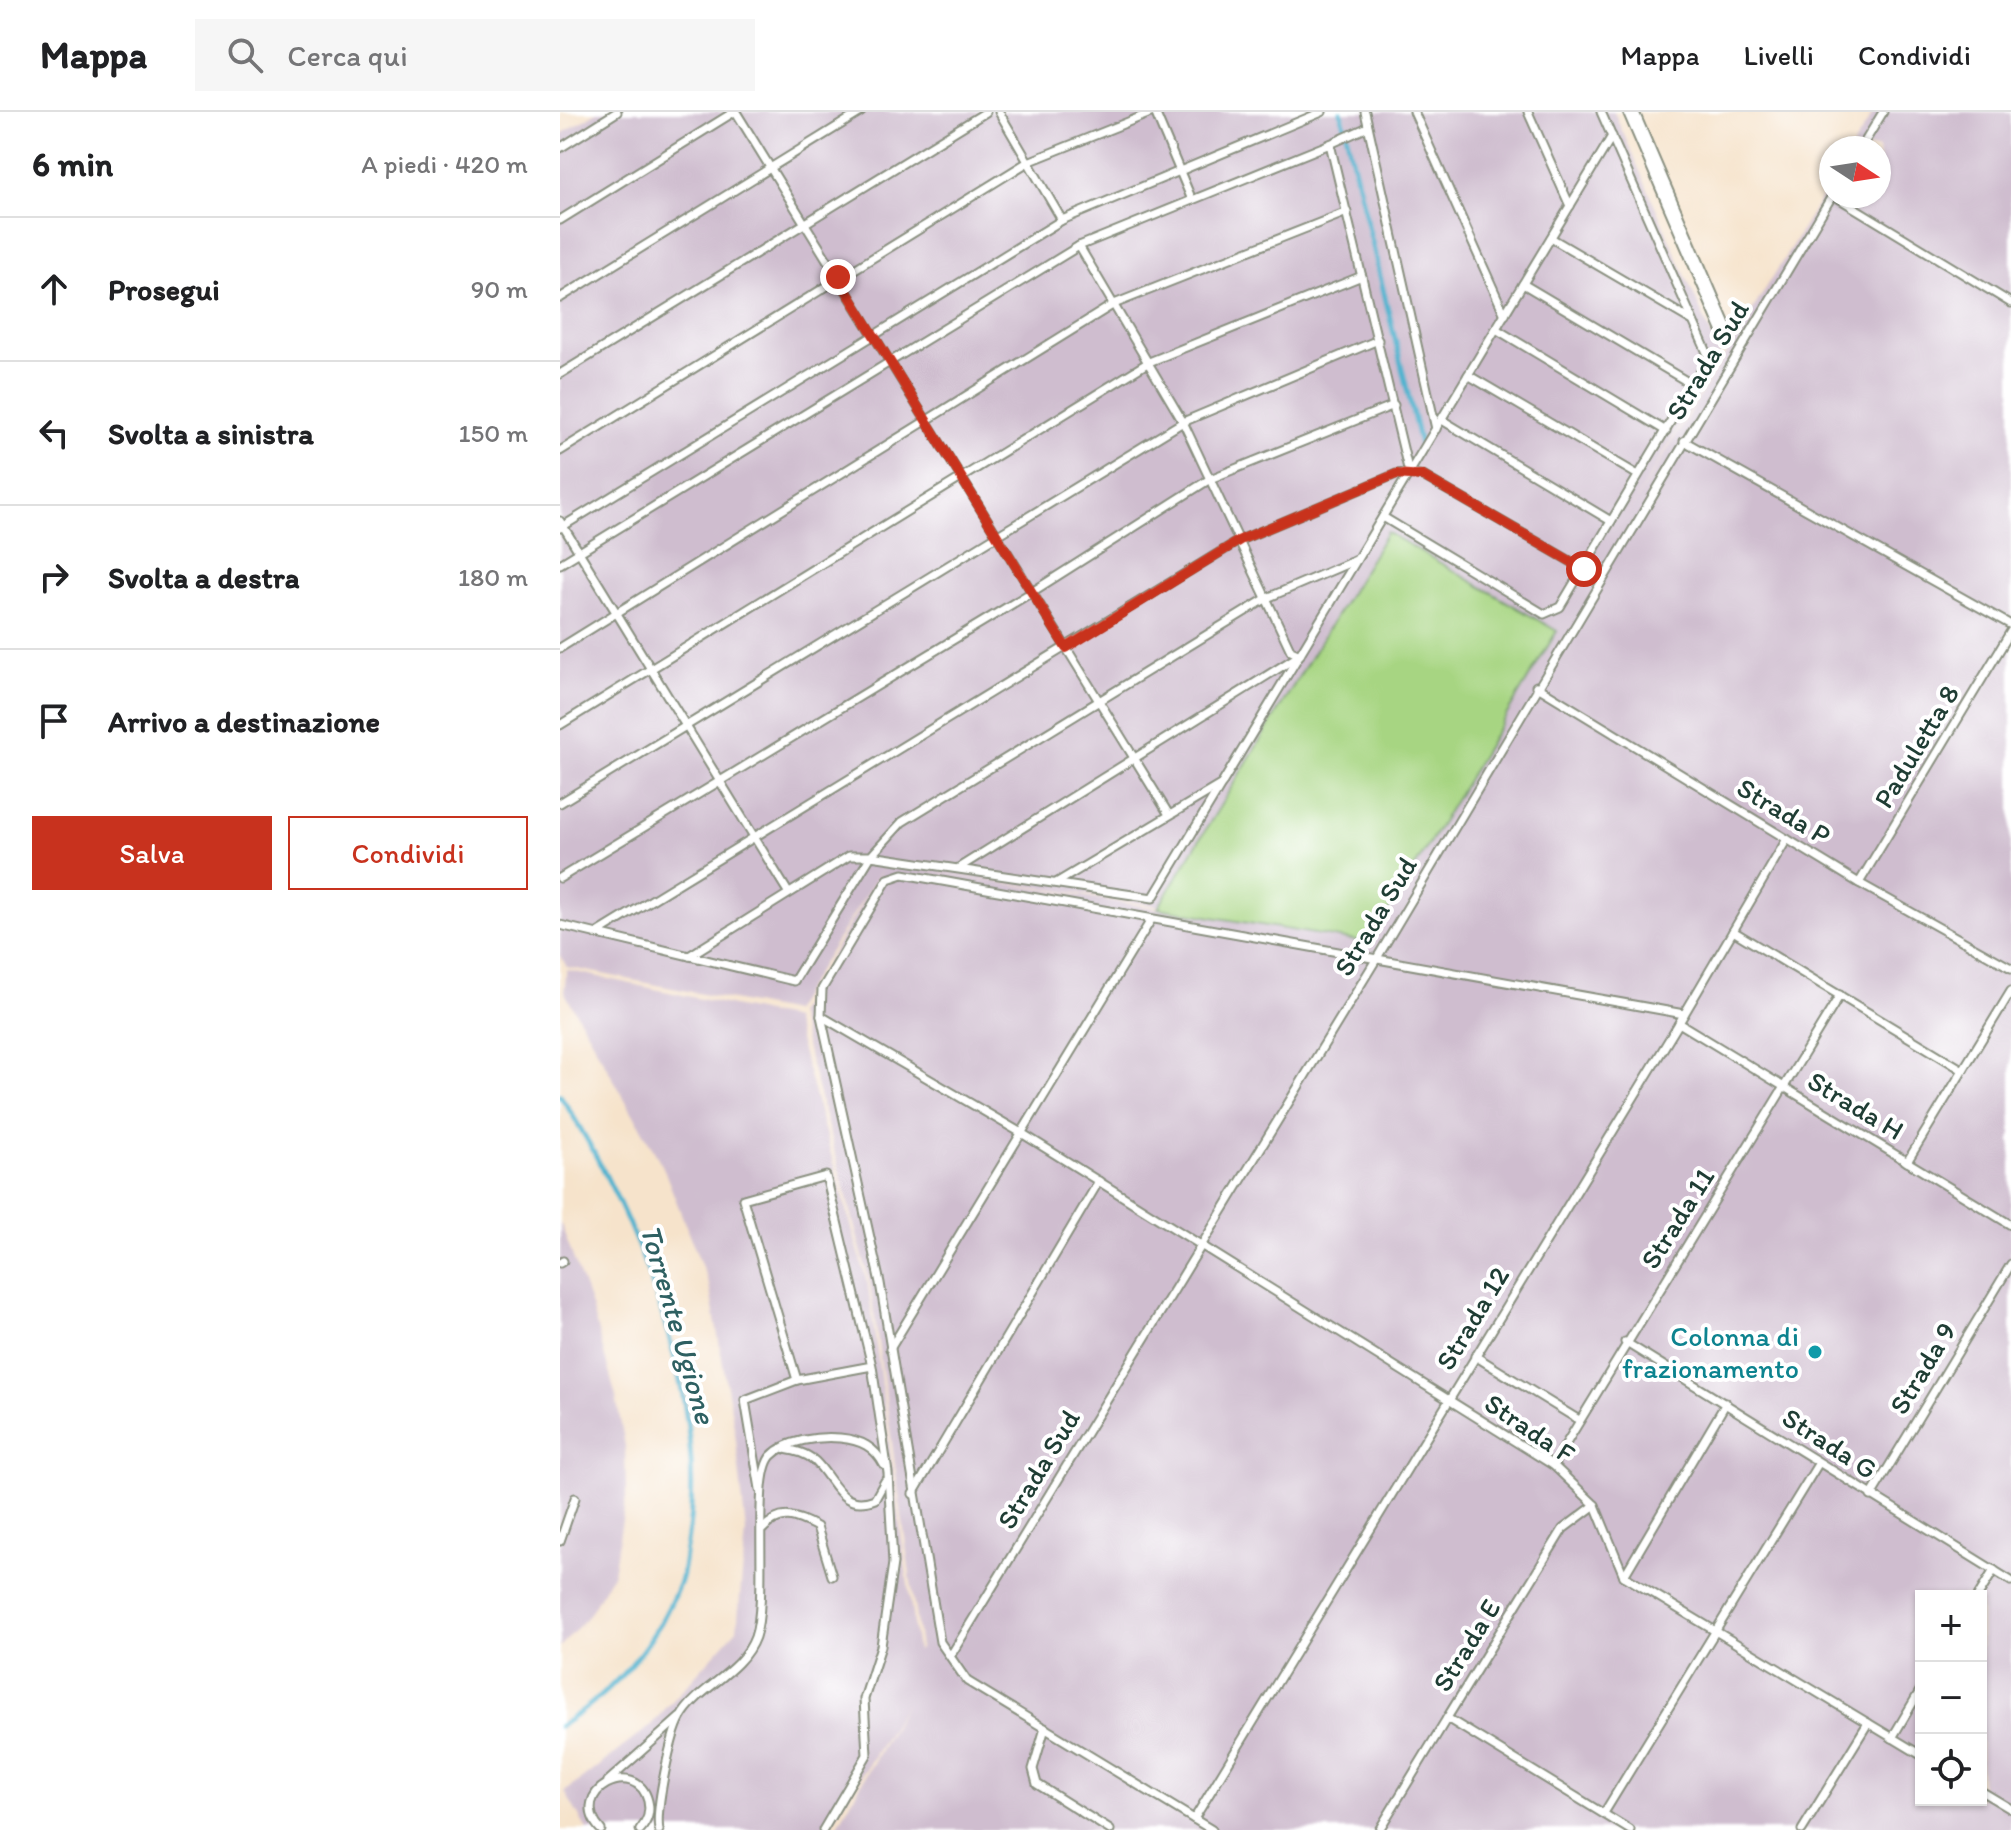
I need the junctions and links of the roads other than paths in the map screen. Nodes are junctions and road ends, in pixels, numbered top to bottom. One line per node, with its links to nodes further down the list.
1 (617, 112): 18 (lane)
2 (735, 112): 20 (lane); 27 (lane)
3 (861, 112): 20 (lane)
4 (986, 112): 29 (lane)
5 (999, 112): 19 (lane)
6 (1154, 112): 19 (lane); 21 (lane)
7 (1322, 112): 21 (lane)
8 (1365, 112): 14 (lane)
9 (1414, 112): 38 (lane)
10 (1528, 112): 23 (lane)
11 (1601, 112): 15 (lane)
12 (1631, 112): 41 (street)
13 (1883, 112): 16 (lane)
14 (1368, 127): 17 (lane); 53 (lane)
15 (1612, 136): 23 (lane); 39 (lane)
16 (1868, 136)
17 (1334, 142): 22 (lane); 26 (lane)
18 (560, 148)
19 (1028, 162): 28 (lane); 33 (lane)
20 (770, 167): 29 (lane); 35 (lane)
21 (1180, 174): 22 (lane); 28 (lane)
22 (1190, 196): 31 (lane)
23 (1570, 206): 30 (lane)
24 (1826, 208): 55 (lane, Strada Sud)
25 (1853, 208): 36 (lane)
26 (1347, 212): 32 (lane); 37 (lane)
27 (560, 220)
28 (1062, 220): 42 (lane)
29 (805, 224): 33 (lane); 46 (lane)
30 (1551, 238): 34 (lane); 39 (lane)
31 (1079, 246): 37 (lane); 44 (lane)
32 (1362, 276): 43 (lane); 45 (lane)
33 (838, 277): 42 (lane); 56 (lane)
34 (1523, 284): 38 (lane); 48 (lane)
35 (560, 298)
36 (2011, 303)
37 (1114, 304): 45 (lane); 51 (lane)
38 (1505, 315): 40 (lane)
39 (1693, 321): 48 (lane)
40 (1496, 329): 47 (lane); 54 (lane)
41 (1726, 333)
42 (876, 338): 44 (lane); 63 (lane)
43 (1378, 340): 49 (lane); 52 (lane)
44 (888, 359): 51 (lane); 66 (lane)
45 (1149, 362): 52 (lane); 59 (lane)
46 (560, 374)
47 (1468, 375): 50 (lane); 58 (lane)
48 (1693, 385): 54 (lane)
49 (1394, 405): 57 (lane); 60 (lane)
50 (1442, 420): 53 (lane); 62 (lane)
51 (927, 421): 59 (lane); 72 (lane)
52 (1183, 422): 60 (lane); 64 (lane)
53 (1436, 429): 57 (lane)
54 (1666, 431): 58 (lane)
55 (1684, 441): 73 (lane); 79 (lane, Strada Sud)
56 (560, 451)
57 (1409, 473): 61 (lane); 65 (lane); 69 (lane)
58 (1638, 475): 62 (lane)
59 (962, 478): 64 (lane); 78 (lane)
60 (1210, 479): 65 (lane); 70 (lane)
61 (1383, 517): 67 (lane); 69 (lane)
62 (1611, 521): 69 (lane)
63 (561, 525): 66 (lane)
64 (996, 533): 70 (lane); 81 (lane)
65 (1240, 540): 71 (lane); 76 (lane)
66 (577, 550): 68 (lane); 72 (lane)
67 (1357, 559): 71 (lane); 77 (lane)
68 (560, 564)
69 (1584, 569)
70 (1032, 592): 76 (lane); 84 (lane)
71 (1267, 598): 77 (lane); 80 (lane)
72 (616, 613): 75 (lane); 78 (lane)
73 (2011, 625)
74 (2011, 631): 94 (lane, Paduletta 8)
75 (560, 648)
76 (1066, 648): 80 (lane); 88 (lane)
77 (1300, 655): 83 (lane); 85 (lane)
78 (651, 669): 81 (lane); 82 (lane)
79 (1536, 686): 89 (lane, Strada P); 101 (lane, Strada Sud)
80 (1099, 701): 83 (lane); 90 (lane)
81 (685, 724): 84 (lane); 86 (lane)
82 (560, 725)
83 (1134, 758): 87 (lane); 91 (lane)
84 (720, 781): 88 (lane); 92 (lane)
85 (1223, 783): 87 (lane); 93 (lane)
86 (560, 803)
87 (1168, 813): 93 (lane)
88 (754, 836): 95 (lane); 99 (lane)
89 (1787, 839): 94 (lane, Strada P); 98 (lane, Strada 12)
90 (871, 856): 91 (lane); 95 (lane); 100 (lane)
91 (960, 867): 93 (lane)
92 (560, 878)
93 (1056, 883)
94 (1859, 883): 102 (lane, Strada P)
95 (788, 892): 100 (lane)
96 (1151, 920): 101 (lane); 106 (lane); 110 (lane)
97 (560, 925): 99 (lane)
98 (1733, 931): 104 (lane); 105 (lane, Strada 12)
99 (596, 934): 100 (lane)
100 (689, 956)
101 (1377, 958): 105 (lane); 114 (lane, Strada Sud)
102 (2011, 968)
103 (2011, 991): 108 (lane)
104 (1840, 995): 108 (lane); 109 (lane, Strada 11)
105 (1684, 1014): 107 (lane, Strada 12)
106 (821, 1016): 110 (lane, Strada F); 117 (lane)
107 (1679, 1023): 109 (lane, Strada H); 118 (lane, Strada 12)
108 (1963, 1070): 111 (lane)
109 (1784, 1087): 111 (lane, Strada H); 116 (lane, Strada 11)
110 (1023, 1134): 112 (lane, Strada F); 117 (lane)
111 (1907, 1162): 113 (lane, Strada H)
112 (1099, 1181): 114 (lane, Strada F); 128 (lane)
113 (2011, 1225)
114 (1201, 1243): 121 (lane, Strada F); 141 (lane, Strada Sud)
115 (2011, 1264): 130 (lane, Strada 9)
116 (1625, 1342): 122 (lane, Strada G); 123 (lane, Strada 11)
117 (890, 1349): 128 (lane)
118 (1475, 1356): 121 (lane, Strada 12); 123 (lane)
119 (872, 1366): 120 (lane); 120 (lane); 127 (lane)
120 (797, 1380): 129 (lane)
121 (1448, 1400): 126 (lane, Strada F); 153 (lane, Strada 12)
122 (1726, 1403): 125 (lane, Strada G); 137 (lane)
123 (1579, 1420): 126 (lane, Strada 11)
124 (785, 1449): 127 (lane); 127 (lane); 129 (lane)
125 (1818, 1464): 130 (lane, Strada G); 140 (lane)
126 (1553, 1465): 132 (lane, Strada F)
127 (888, 1473): 157 (lane)
128 (913, 1494): 141 (lane)
129 (761, 1495): 133 (lane)
130 (1871, 1496): 135 (lane, Strada G)
131 (575, 1498): 134 (lane)
132 (1595, 1505): 137 (lane, Strada F); 144 (lane, Strada E)
133 (763, 1529): 136 (lane); 143 (lane)
134 (560, 1541)
135 (1994, 1570): 138 (lane, Strada G); 139 (lane)
136 (832, 1576)
137 (1624, 1576): 140 (lane)
138 (2011, 1581)
139 (1982, 1590)
140 (1717, 1630): 145 (lane); 152 (lane)
141 (951, 1655): 146 (lane)
142 (1915, 1699): 147 (lane)
143 (681, 1716): 149 (lane); 156 (lane)
144 (1447, 1718): 152 (lane, Strada E); 160 (lane)
145 (1868, 1723): 147 (lane); 162 (lane)
146 (1045, 1728): 153 (lane); 158 (lane)
147 (1892, 1738): 148 (lane)
148 (1915, 1751)
149 (606, 1783): 154 (lane); 155 (lane)
150 (1987, 1795): 151 (lane)
151 (2011, 1809)
152 (1604, 1813): 161 (lane, Strada E)
153 (1194, 1819): 159 (lane)
154 (601, 1830)
155 (640, 1830)
156 (659, 1830)
157 (823, 1830)
158 (1110, 1830)
159 (1212, 1830)
160 (1379, 1830)
161 (1630, 1830)
162 (1802, 1830)

